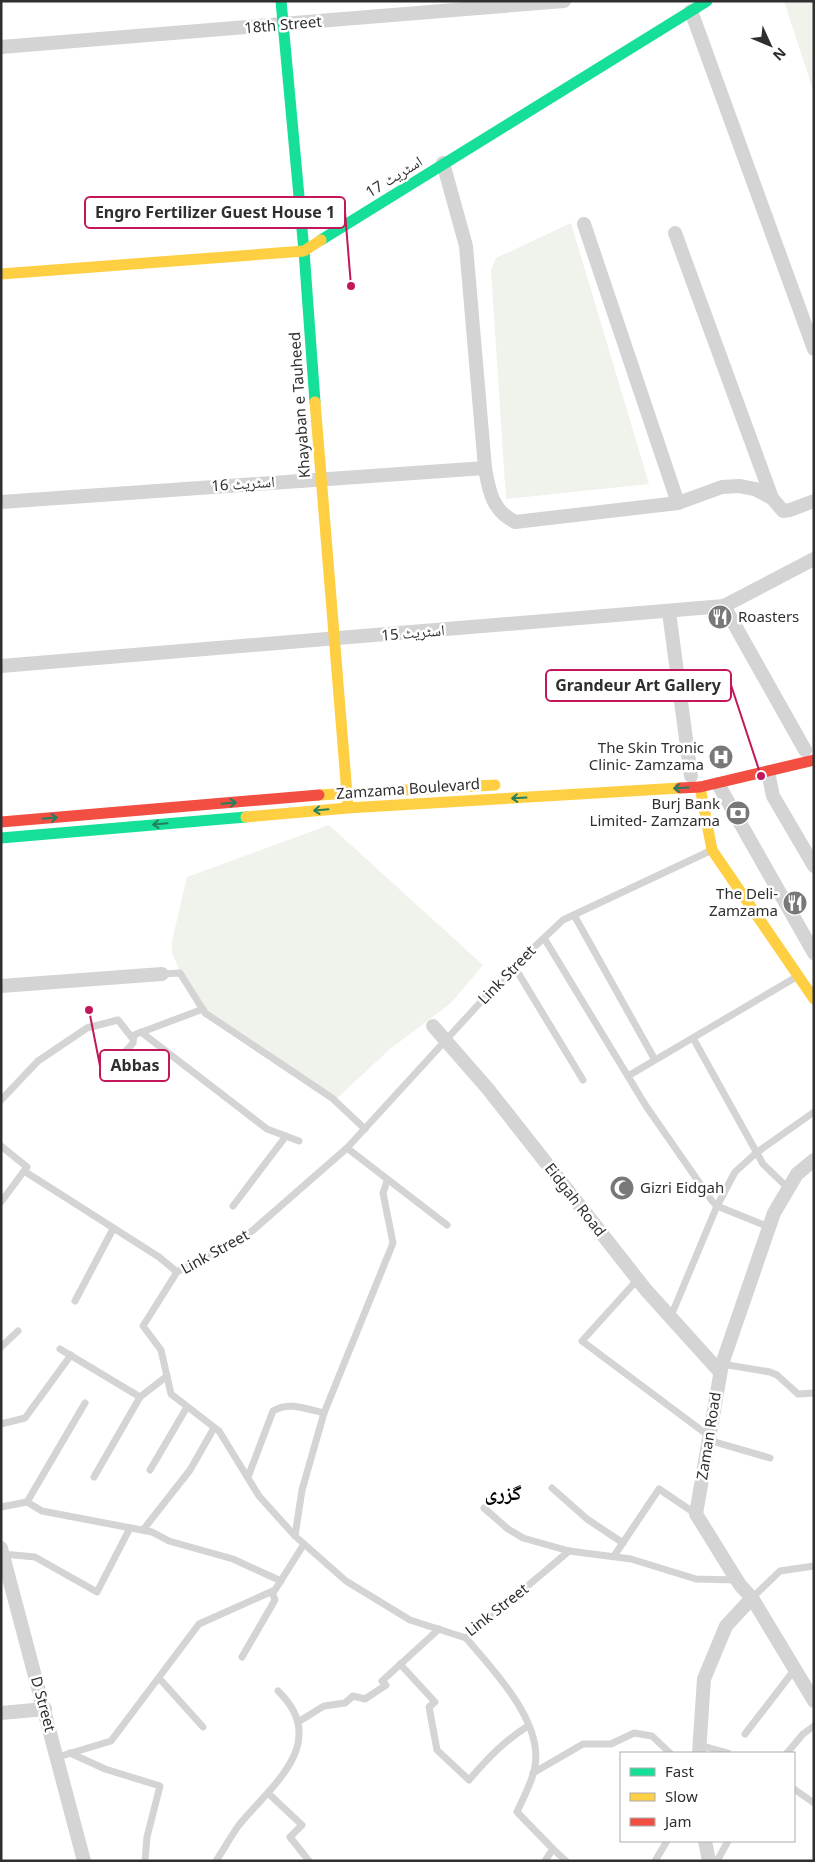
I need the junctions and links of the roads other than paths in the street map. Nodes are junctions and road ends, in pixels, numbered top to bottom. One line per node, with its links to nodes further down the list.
1 (281, 1): 5 (street, Khayaban e Tauheed)
2 (564, 1): 5 (street, 18th Street)
3 (707, 1): 4 (street, اسٹریٹ 17)
4 (691, 11): 7 (street, اسٹریٹ 17); 12 (street)
5 (282, 25): 6 (street, 18th Street); 10 (street, Khayaban e Tauheed)
6 (1, 47)
7 (443, 163): 10 (street, اسٹریٹ 17); 13 (street)
8 (584, 224): 18 (street)
9 (675, 233): 15 (street)
10 (304, 250): 11 (street, اسٹریٹ 17); 14 (street, Khayaban e Tauheed)
11 (1, 274)
12 (814, 349)
13 (485, 468): 14 (street, اسٹریٹ 16); 18 (street)
14 (320, 479): 17 (street, اسٹریٹ 16); 22 (street, Khayaban e Tauheed)
15 (772, 498): 16 (street); 18 (street)
16 (814, 501)
17 (1, 502)
18 (678, 503)
19 (813, 563): 20 (street, اسٹریٹ 15)
20 (724, 606): 21 (street, اسٹریٹ 15); 24 (street)
21 (669, 612): 22 (street, اسٹریٹ 15); 26 (street)
22 (332, 639): 23 (street, اسٹریٹ 15); 31 (street, Khayaban e Tauheed)
23 (1, 666)
24 (811, 752): 25 (street, Zamzama Boulevard); 26 (street)
25 (768, 772): 28 (street, Zamzama Boulevard); 36 (street)
26 (691, 776): 27 (street)
27 (662, 777)
28 (718, 784): 30 (street, Zamzama Boulevard); 39 (street)
29 (504, 785): 31 (street, Zamzama Boulevard)
30 (700, 787): 32 (street, Zamzama Boulevard, one-way to 32); 35 (street)
31 (346, 793): 32 (street, Khayaban e Tauheed); 33 (street, Zamzama Boulevard, one-way to 31)
32 (348, 808): 34 (street, Zamzama Boulevard, one-way to 34)
33 (1, 822)
34 (1, 838)
35 (712, 850): 37 (lane, Link Street); 42 (street)
36 (814, 866)
37 (574, 915): 38 (lane, Link Street); 51 (lane)
38 (544, 938): 40 (lane, Link Street); 53 (lane)
39 (814, 953)
40 (514, 966): 50 (lane, Link Street); 54 (lane)
41 (162, 974): 43 (street); 45 (lane)
42 (798, 976): 44 (street); 48 (lane)
43 (1, 986)
44 (814, 999)
45 (203, 1009): 47 (lane); 57 (lane)
46 (433, 1026): 50 (street, Eidgah Road)
47 (141, 1032): 49 (lane); 58 (lane)
48 (693, 1038): 51 (lane); 62 (lane)
49 (133, 1039): 52 (lane); 55 (lane)
50 (446, 1041): 57 (lane, Link Street); 74 (street, Eidgah Road)
51 (655, 1060): 53 (lane)
52 (116, 1062)
53 (628, 1076): 69 (lane)
54 (583, 1080)
55 (1, 1100)
56 (814, 1112): 62 (lane)
57 (365, 1129): 61 (lane, Link Street)
58 (286, 1136): 59 (lane); 68 (lane)
59 (299, 1141)
60 (1, 1146): 64 (lane)
61 (348, 1148): 65 (lane); 73 (lane, Link Street)
62 (756, 1153): 66 (lane); 69 (lane)
63 (814, 1160): 66 (street, Zaman Road)
64 (24, 1171): 67 (lane); 72 (lane)
65 (387, 1181): 70 (lane); 87 (lane)
66 (789, 1188): 71 (street, Zaman Road)
67 (1, 1202)
68 (233, 1206)
69 (717, 1206): 71 (lane); 76 (lane)
70 (447, 1225)
71 (769, 1227): 81 (street, Zaman Road)
72 (113, 1229): 73 (lane); 75 (lane)
73 (177, 1272): 82 (lane, Link Street)
74 (638, 1279): 76 (street, Eidgah Road); 90 (lane)
75 (75, 1300)
76 (670, 1316): 81 (street, Eidgah Road)
77 (18, 1331): 78 (lane)
78 (1, 1347)
79 (60, 1349): 80 (lane)
80 (71, 1356): 84 (lane); 88 (lane)
81 (721, 1368): 83 (lane); 90 (street, Zaman Road)
82 (167, 1376): 84 (lane); 86 (lane, Link Street)
83 (814, 1393)
84 (140, 1397): 93 (lane)
85 (85, 1403): 96 (lane)
86 (186, 1406): 89 (lane, Link Street); 92 (lane)
87 (324, 1412): 94 (lane); 102 (lane)
88 (1, 1424)
89 (214, 1428): 94 (lane, Link Street); 101 (lane)
90 (708, 1438): 91 (lane); 99 (street, Zaman Road)
91 (770, 1458)
92 (150, 1470)
93 (94, 1477)
94 (248, 1477): 102 (lane, Link Street)
95 (552, 1488): 103 (lane)
96 (27, 1502): 97 (lane); 100 (lane)
97 (1, 1506)
98 (484, 1508): 106 (lane)
99 (696, 1514): 103 (lane); 109 (street)
100 (130, 1528): 101 (lane); 105 (lane)
101 (143, 1530): 110 (lane)
102 (295, 1536): 104 (lane, Link Street)
103 (623, 1543): 107 (lane)
104 (304, 1544): 110 (lane); 113 (lane, Link Street)
105 (2, 1551): 121 (street, D Street)
106 (569, 1551): 107 (lane); 114 (lane, Link Street)
107 (614, 1556): 109 (lane)
108 (814, 1566): 112 (lane)
109 (737, 1580): 112 (street)
110 (281, 1581): 111 (lane)
111 (272, 1592): 115 (lane); 118 (lane)
112 (752, 1598): 117 (street); 128 (street)
113 (439, 1629): 114 (lane, Link Street); 116 (lane)
114 (466, 1638): 124 (lane)
115 (242, 1657)
116 (400, 1664): 123 (lane); 124 (lane)
117 (796, 1669): 120 (street); 127 (lane)
118 (158, 1678): 126 (lane); 132 (lane)
119 (278, 1691): 123 (lane)
120 (814, 1701)
121 (45, 1709): 122 (street); 132 (street, D Street)
122 (1, 1713)
123 (298, 1722): 135 (lane)
124 (528, 1726): 133 (lane)
125 (814, 1726): 131 (lane)
126 (203, 1727)
127 (745, 1734)
128 (699, 1749): 130 (lane)
129 (669, 1752): 133 (lane)
130 (721, 1752)
131 (788, 1752)
132 (64, 1755): 141 (street, D Street); 142 (lane)
133 (533, 1773): 140 (lane)
134 (795, 1790): 136 (lane)
135 (269, 1794): 143 (lane); 144 (lane)
136 (814, 1802)
137 (666, 1842): 147 (lane)
138 (705, 1842): 148 (street)
139 (727, 1842): 149 (lane)
140 (553, 1849): 145 (lane); 146 (lane)
141 (84, 1861)
142 (145, 1861)
143 (216, 1861)
144 (309, 1861)
145 (545, 1861)
146 (566, 1861)
147 (655, 1861)
148 (709, 1861)
149 (717, 1861)

